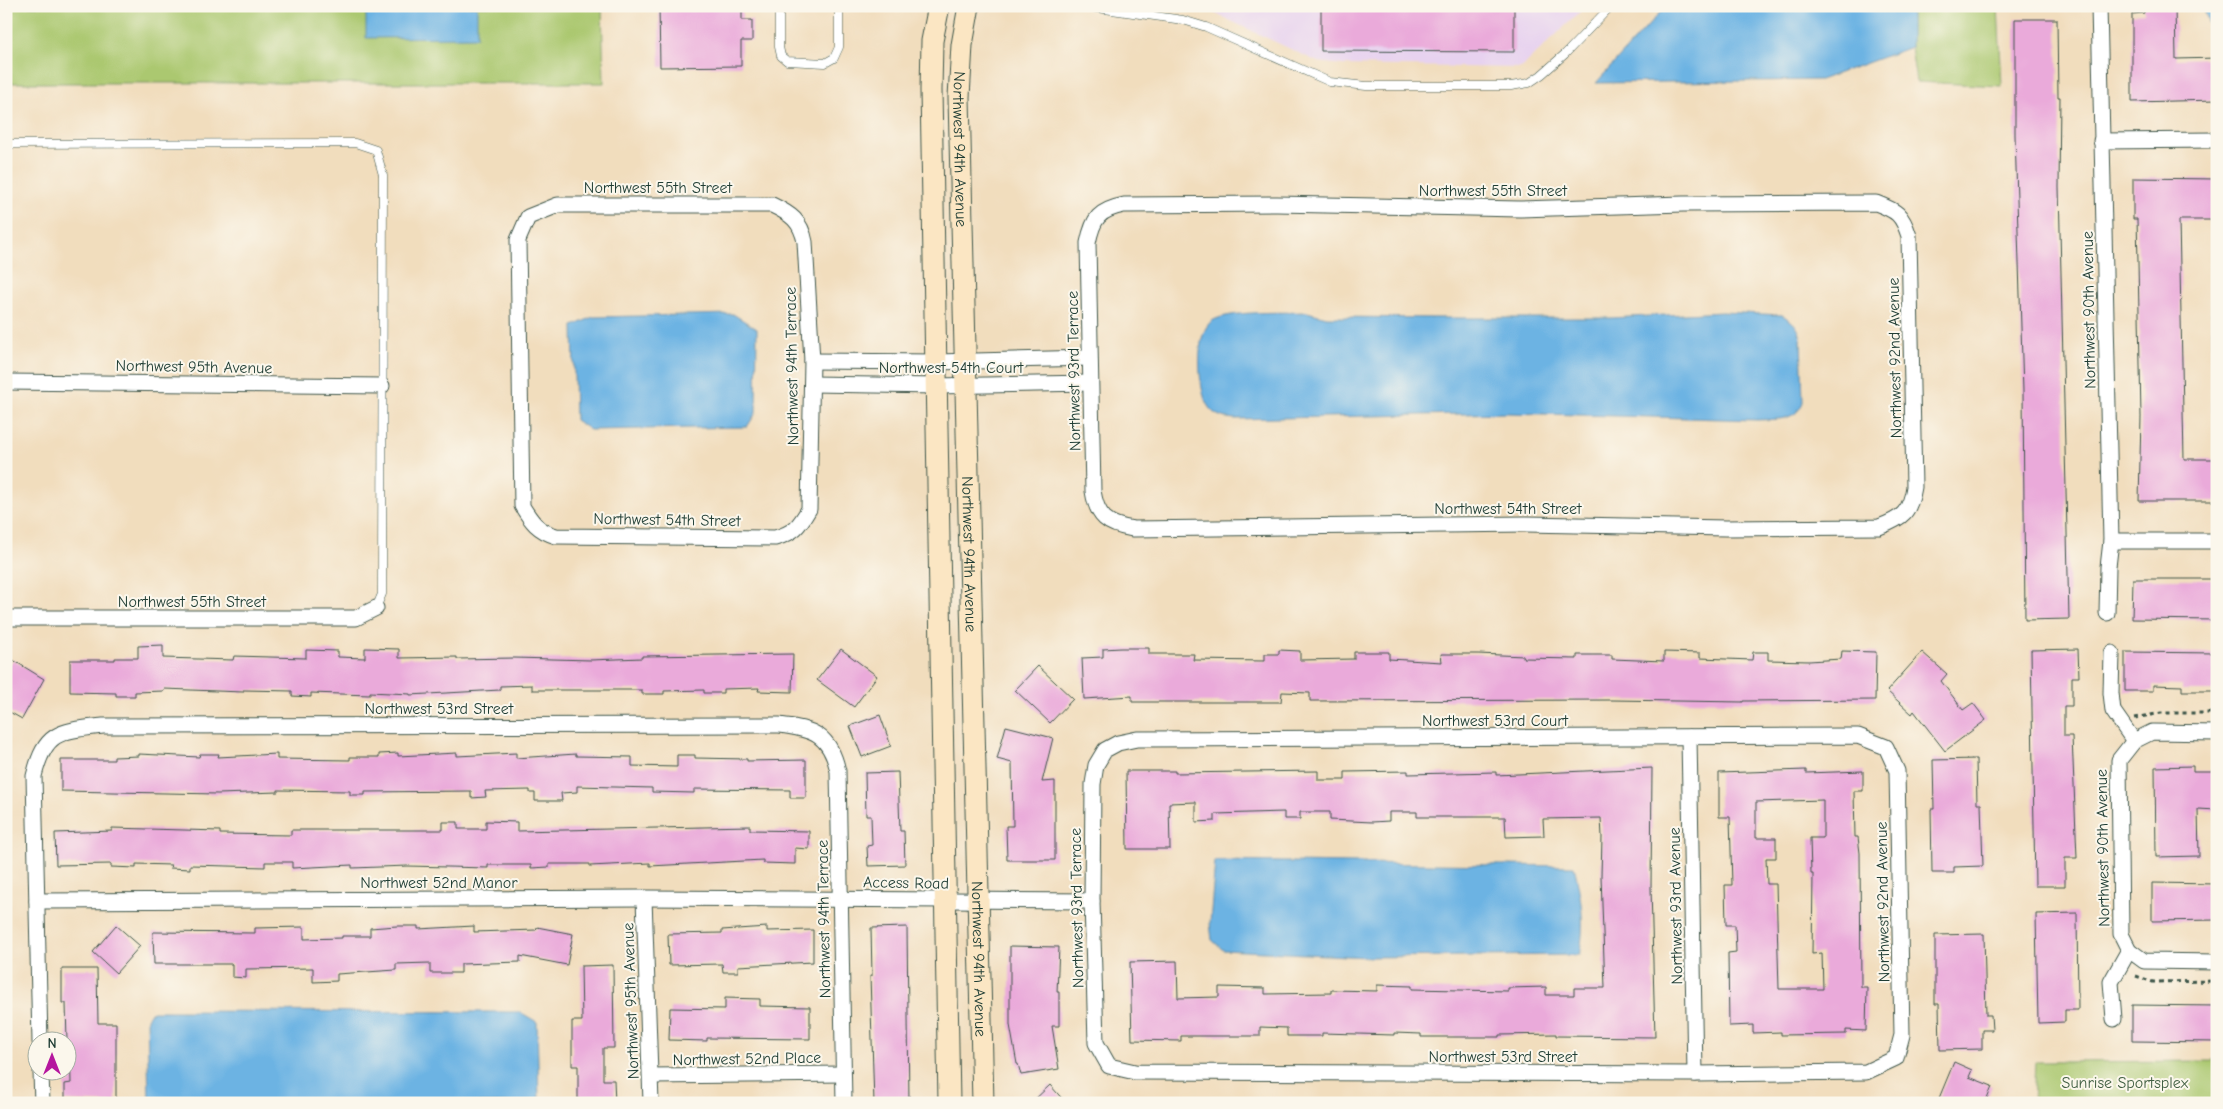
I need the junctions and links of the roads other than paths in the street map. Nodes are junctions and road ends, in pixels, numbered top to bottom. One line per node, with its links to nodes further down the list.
1 (779, 6): 2 (lane)
2 (839, 6)
3 (939, 6): 17 (street, Northwest 94th Avenue)
4 (969, 6): 16 (street, Northwest 94th Avenue)
5 (1083, 6): 6 (lane)
6 (1612, 6)
7 (2099, 6): 9 (street, Northwest 90th Avenue)
8 (2217, 140): 9 (street)
9 (2101, 141): 29 (street, Northwest 90th Avenue)
10 (6, 144): 22 (lane)
11 (1891, 209): 13 (street, Northwest 55th Street); 24 (street, Northwest 92nd Avenue)
12 (789, 213): 15 (street, Northwest 94th Terrace); 25 (street, Northwest 55th Street)
13 (1097, 216): 14 (street, Northwest 93rd Terrace)
14 (1089, 358): 16 (street, Northwest 54th Court); 19 (street, Northwest 93rd Terrace)
15 (812, 361): 17 (street, Northwest 54th Court); 20 (street, Northwest 94th Terrace)
16 (965, 361): 17 (street, Northwest 54th Court); 21 (street, Northwest 94th Avenue)
17 (936, 362): 23 (street, Northwest 94th Avenue)
18 (6, 382): 22 (street, Northwest 95th Avenue)
19 (1090, 383): 21 (street, Northwest 54th Court); 27 (street, Northwest 93rd Terrace)
20 (812, 384): 23 (street, Northwest 54th Court); 26 (street, Northwest 94th Terrace)
21 (965, 385): 23 (street, Northwest 54th Court); 44 (street, Northwest 94th Avenue)
22 (382, 386): 30 (lane)
23 (936, 386): 43 (street, Northwest 94th Avenue)
24 (1906, 512): 27 (street, Northwest 54th Street)
25 (531, 521): 26 (street, Northwest 54th Street)
26 (802, 522)
27 (1107, 522)
28 (2217, 540): 29 (street)
29 (2111, 541): 31 (street, Northwest 90th Avenue)
30 (376, 608): 32 (street, Northwest 55th Street)
31 (2107, 613)
32 (6, 618)
33 (2112, 653): 37 (street)
34 (2217, 733): 37 (street)
35 (824, 738): 41 (street, Northwest 94th Terrace); 42 (street, Northwest 53rd Street)
36 (1689, 738): 38 (street, Northwest 53rd Court); 39 (street, Northwest 53rd Court); 53 (street, Northwest 93rd Avenue)
37 (2134, 741): 46 (street, Northwest 90th Avenue)
38 (1886, 747): 50 (street, Northwest 92nd Avenue)
39 (1105, 750): 45 (street, Northwest 93rd Terrace)
40 (644, 898): 41 (street, Northwest 52nd Manor); 42 (street, Northwest 52nd Manor); 54 (street, Northwest 95th Avenue)
41 (840, 899): 43 (street, Access Road); 52 (street, Northwest 94th Terrace)
42 (37, 901): 49 (street)
43 (946, 901): 44 (street, Access Road); 59 (street, Northwest 94th Avenue)
44 (979, 901): 45 (street, Access Road); 60 (street, Northwest 94th Avenue)
45 (1092, 901): 51 (street, Northwest 93rd Terrace)
46 (2129, 950): 47 (street); 48 (street)
47 (2217, 962)
48 (2114, 1019)
49 (40, 1032)
50 (1896, 1058): 53 (street, Northwest 53rd Street)
51 (1109, 1066): 53 (street, Northwest 53rd Street)
52 (843, 1074): 54 (street, Northwest 52nd Place); 58 (street, Northwest 94th Terrace)
53 (1695, 1074)
54 (651, 1076): 57 (street, Northwest 95th Avenue)
55 (41, 1082): 56 (street)
56 (42, 1103)
57 (651, 1103)
58 (844, 1103)
59 (949, 1103)
60 (983, 1103)

